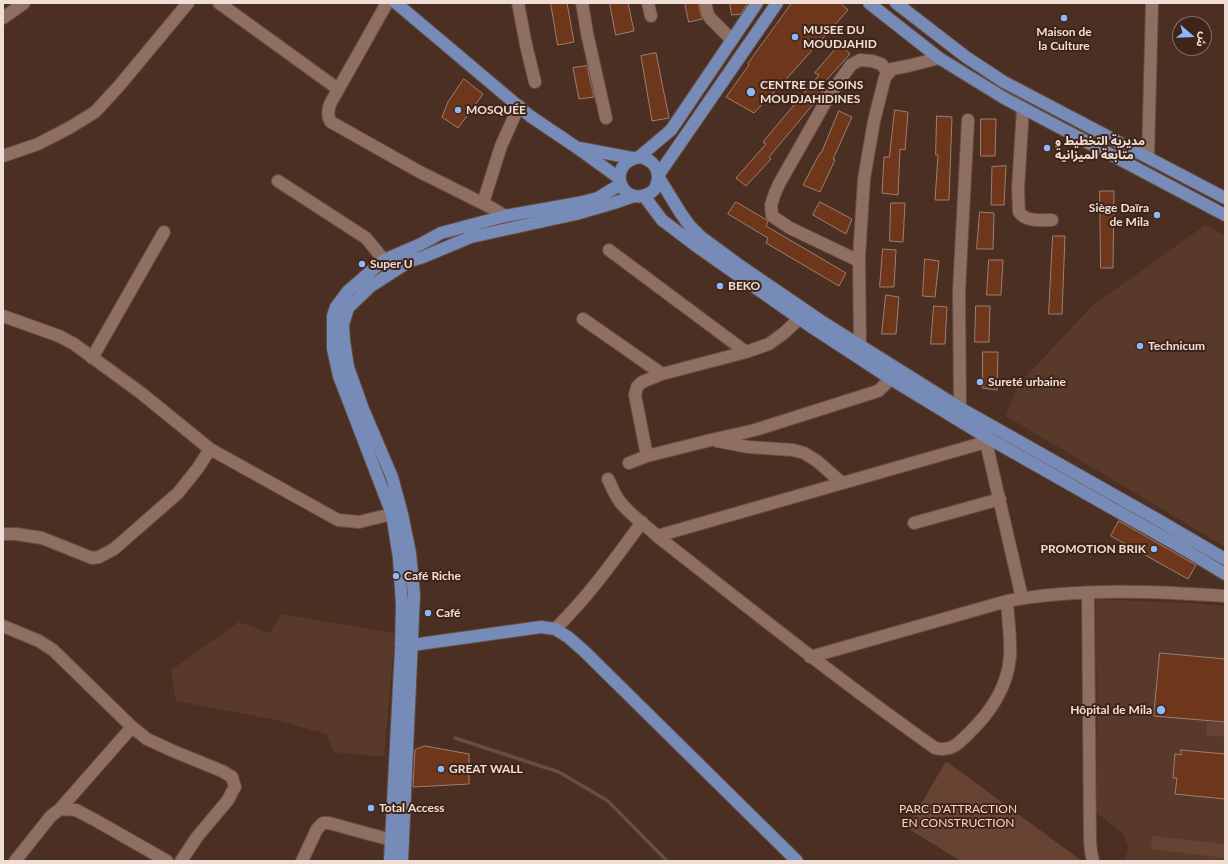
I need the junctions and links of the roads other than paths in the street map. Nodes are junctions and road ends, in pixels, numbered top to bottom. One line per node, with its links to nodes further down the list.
1 (24, 3): 16 (street)
2 (188, 3): 27 (street)
3 (219, 3): 21 (street)
4 (387, 3): 21 (street)
5 (396, 3): 22 (main road)
6 (518, 3): 20 (street)
7 (582, 3): 24 (street)
8 (648, 3): 15 (street)
9 (705, 3): 17 (street)
10 (757, 3): 17 (main road)
11 (777, 3): 30 (main road)
12 (868, 3): 18 (main road)
13 (896, 3): 28 (main road)
14 (1152, 3): 28 (street)
15 (650, 16)
16 (3, 18)
17 (732, 40): 29 (main road)
18 (939, 58): 19 (street); 23 (main road)
19 (888, 73): 42 (street); 42 (street)
20 (535, 82)
21 (338, 89): 35 (street)
22 (519, 106): 26 (main road); 35 (street)
23 (1023, 108): 36 (main road); 38 (street)
24 (606, 118)
25 (968, 120): 51 (street)
26 (576, 147): 29 (main road); 32 (main road)
27 (3, 156)
28 (1148, 157): 34 (main road)
29 (636, 158): 30 (main road); 32 (main road)
30 (659, 176): 33 (main road); 46 (main road)
31 (278, 181): 41 (street)
32 (620, 181): 33 (main road); 37 (main road)
33 (639, 196): 44 (main road); 73 (main road)
34 (1225, 198)
35 (483, 204): 37 (street)
36 (1225, 215)
37 (505, 216): 41 (main road)
38 (1052, 220)
39 (164, 232): 48 (street)
40 (609, 250): 47 (street)
41 (384, 260): 60 (main road)
42 (859, 261): 46 (street)
43 (3, 316): 48 (street)
44 (800, 318): 47 (street); 50 (main road)
45 (583, 319): 49 (street)
46 (860, 347): 51 (main road)
47 (746, 352): 49 (street)
48 (92, 358): 54 (street)
49 (662, 374): 55 (street)
50 (891, 379): 51 (main road); 52 (street)
51 (957, 413): 53 (main road); 65 (main road)
52 (711, 440): 55 (street); 58 (street)
53 (987, 440): 58 (street); 59 (street); 66 (main road)
54 (210, 449): 60 (street); 63 (street)
55 (647, 456): 56 (street)
56 (629, 463)
57 (608, 479): 61 (street)
58 (842, 483): 64 (street)
59 (1000, 499): 62 (street); 69 (street)
60 (392, 514): 73 (main road)
61 (642, 522): 64 (street); 72 (street)
62 (914, 523)
63 (3, 534)
64 (657, 536): 74 (street)
65 (1225, 559)
66 (1225, 574)
67 (1088, 592): 68 (street); 69 (street); 86 (street)
68 (1225, 596)
69 (1022, 598): 70 (street)
70 (1007, 601): 74 (street); 74 (street)
71 (3, 626): 76 (street)
72 (555, 630): 73 (main road); 85 (main road)
73 (406, 646): 75 (main road)
74 (810, 657)
75 (405, 675): 78 (main road); 84 (main road)
76 (132, 726): 77 (street); 81 (street)
77 (60, 809): 79 (street); 80 (street)
78 (391, 840): 82 (street); 83 (main road)
79 (15, 861)
80 (167, 861)
81 (181, 861)
82 (302, 861)
83 (390, 861)
84 (402, 861)
85 (797, 861)
86 (1092, 861)

